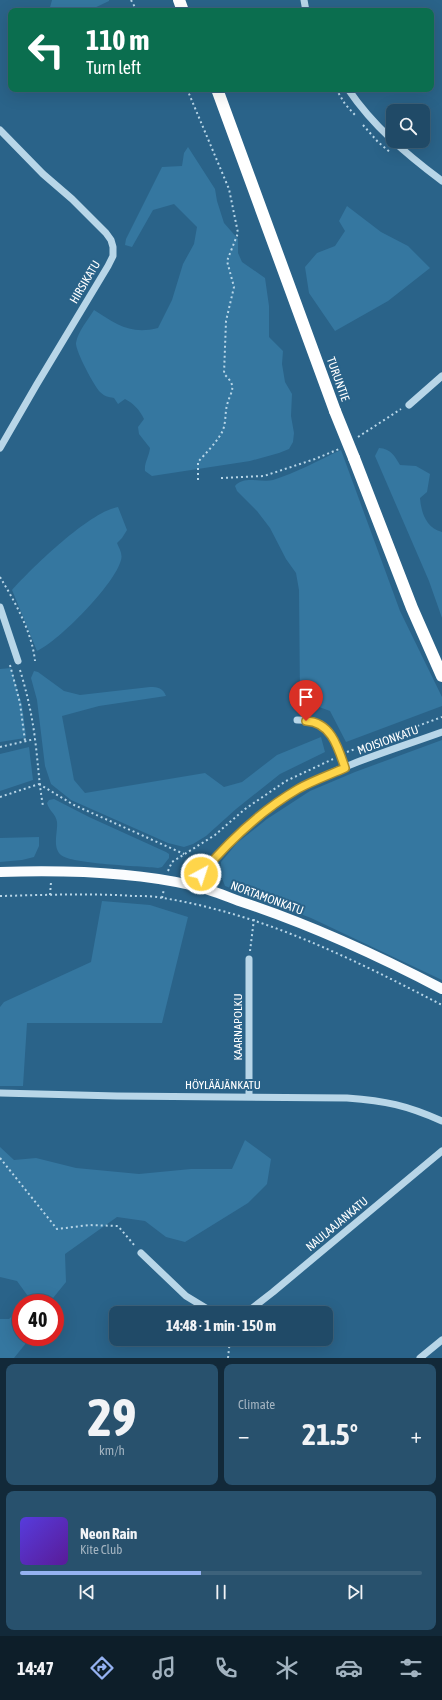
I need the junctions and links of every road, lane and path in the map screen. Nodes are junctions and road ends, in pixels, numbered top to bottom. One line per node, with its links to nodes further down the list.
1 (188, 92): 12 (path)
2 (217, 92): 18 (highway, TURUNTIE, bridge)
3 (350, 92): 5 (street)
4 (0, 130): 10 (street, HIRSIKATU)
5 (442, 181)
6 (442, 376): 7 (street)
7 (409, 404): 8 (path)
8 (355, 440)
9 (343, 447): 11 (path)
10 (0, 448)
11 (221, 478)
12 (198, 481)
13 (0, 577): 17 (path)
14 (0, 608): 15 (street)
15 (18, 661): 21 (path)
16 (9, 662): 22 (path)
17 (34, 662)
18 (442, 676)
19 (297, 720): 24 (street)
20 (442, 732): 24 (street, MOISIONKATU)
21 (35, 739): 22 (path); 25 (path)
22 (25, 742): 23 (path)
23 (0, 747)
24 (345, 768): 30 (street, MOISIONKATU)
25 (39, 784): 26 (path); 27 (path); 28 (path)
26 (0, 797)
27 (43, 806)
28 (185, 854)
29 (0, 872): 30 (main road, NORTAMONKATU)
30 (192, 885): 32 (main road, NORTAMONKATU)
31 (0, 896): 33 (path)
32 (257, 906): 33 (path); 35 (main road, NORTAMONKATU)
33 (254, 920): 34 (path); 36 (path)
34 (249, 959): 38 (street, KAARNAPOLKU)
35 (442, 989)
36 (442, 1005)
37 (0, 1093): 38 (street, HÖYLÄÄJÄNKATU)
38 (249, 1096): 39 (street, HÖYLÄÄJÄNKATU)
39 (442, 1121)
40 (442, 1151): 44 (street, NAULAAJANKATU)
41 (0, 1158): 42 (path)
42 (141, 1253): 43 (street)
43 (202, 1306)
44 (255, 1306)
45 (442, 1340): 48 (street)
46 (229, 1346): 47 (path)
47 (228, 1358)
48 (420, 1358)

